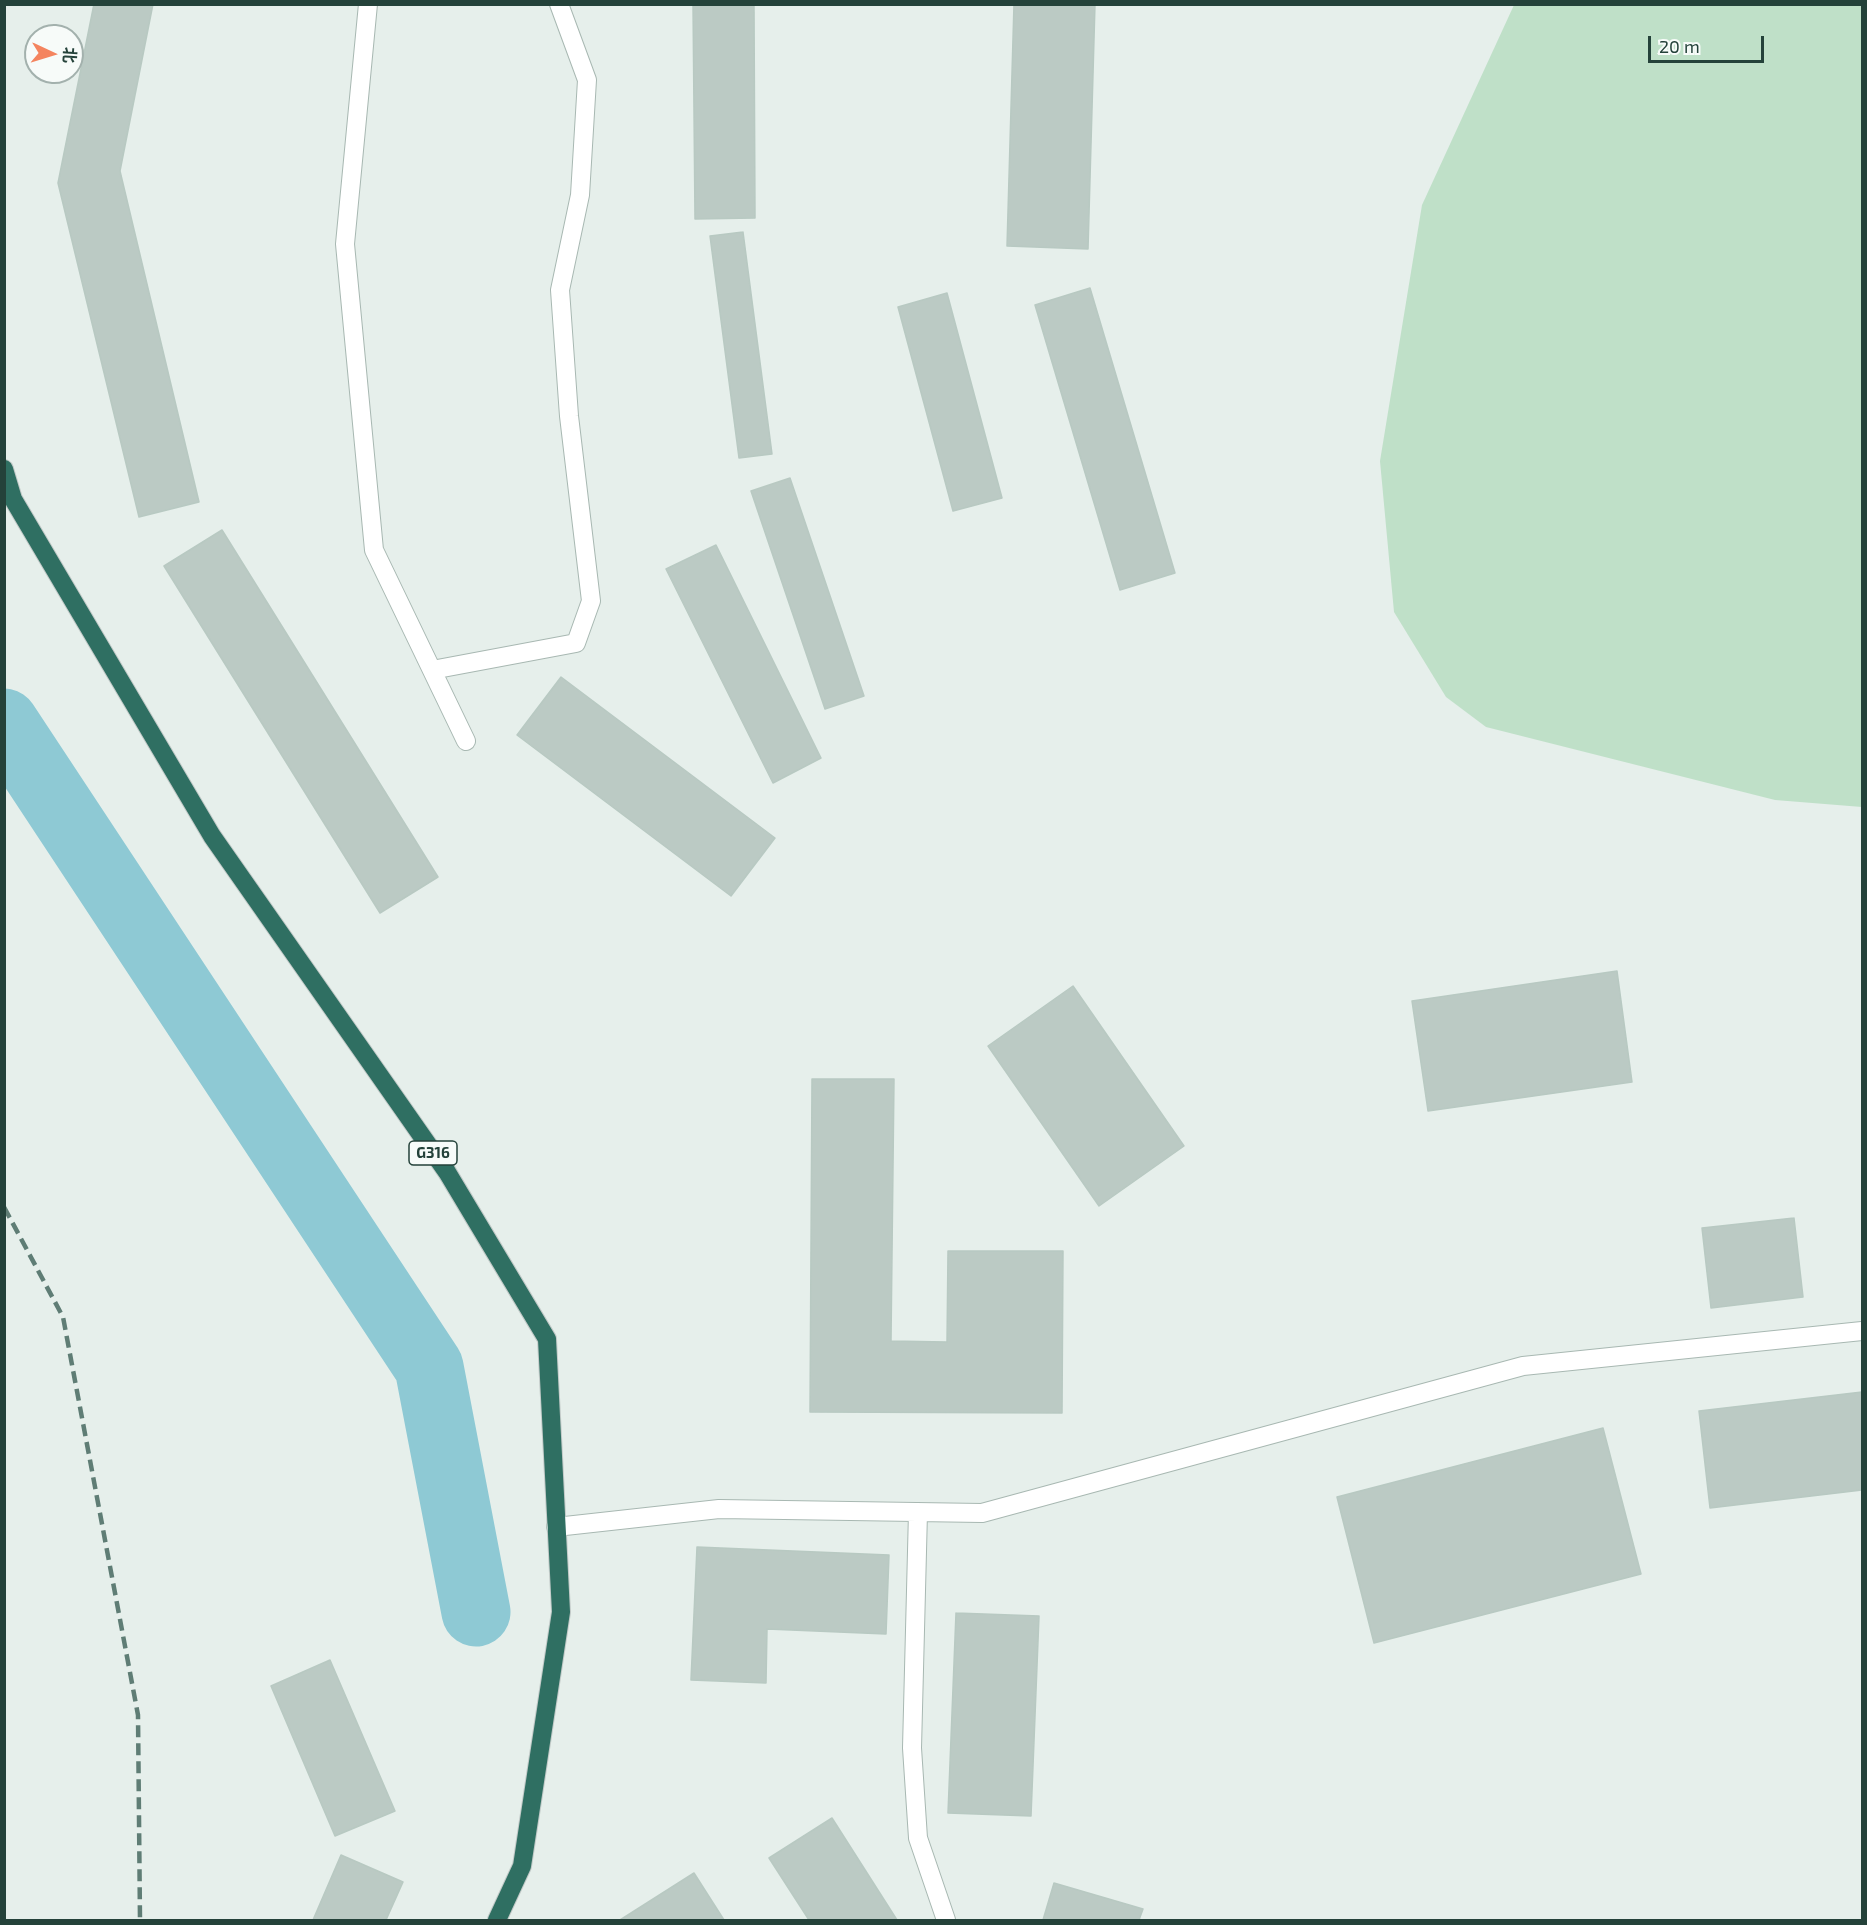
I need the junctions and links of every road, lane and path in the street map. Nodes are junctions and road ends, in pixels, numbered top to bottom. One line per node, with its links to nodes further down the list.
1 (368, 4): 4 (street)
2 (559, 4): 4 (street)
3 (4, 469): 8 (highway, G316)
4 (432, 670): 5 (street)
5 (466, 741)
6 (1863, 1332): 7 (street)
7 (918, 1512): 8 (street); 10 (street)
8 (556, 1527): 9 (highway, G316)
9 (497, 1920)
10 (946, 1920)

